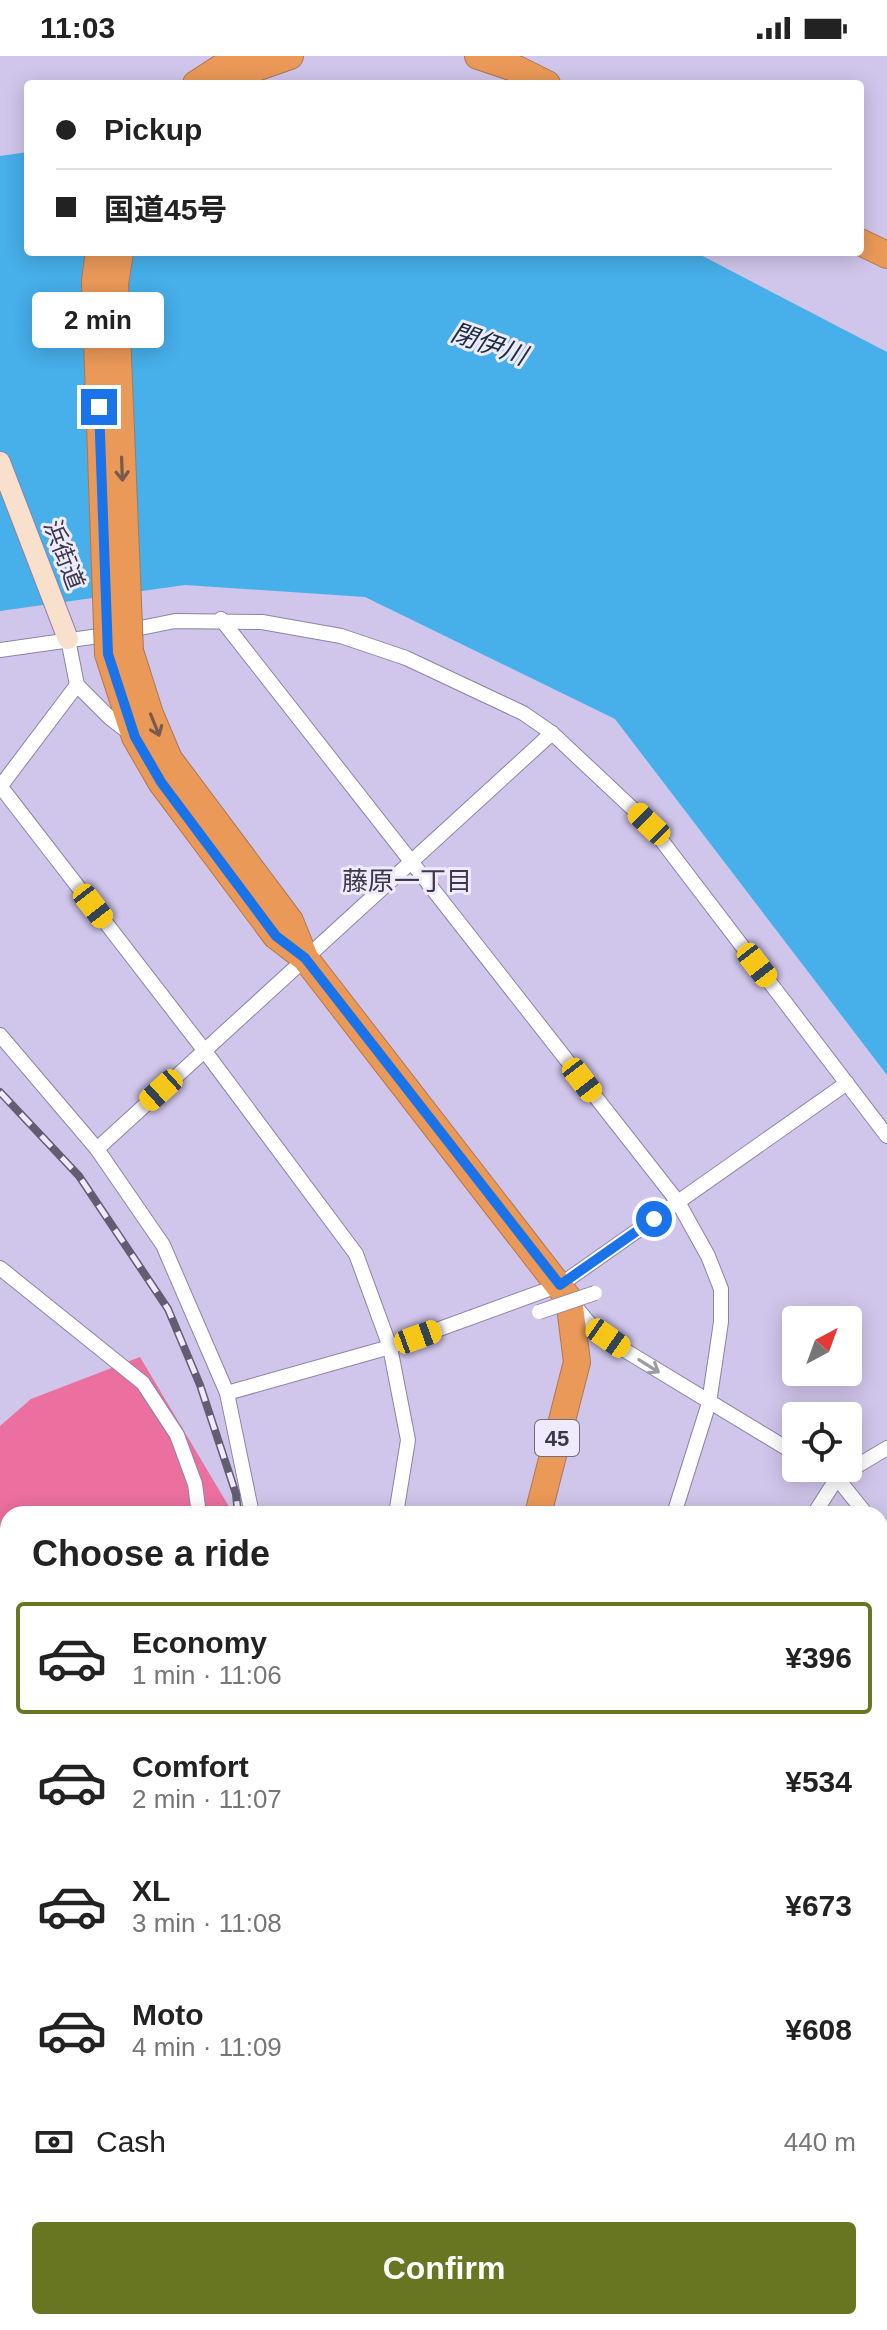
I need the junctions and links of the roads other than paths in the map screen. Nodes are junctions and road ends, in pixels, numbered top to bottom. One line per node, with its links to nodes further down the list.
1 (239, 56): 4 (highway)
2 (290, 56): 5 (highway)
3 (478, 56): 6 (highway)
4 (202, 80)
5 (237, 80)
6 (539, 80)
7 (864, 244): 8 (highway)
8 (887, 255)
9 (98, 256): 15 (highway, bridge)
10 (119, 256): 15 (highway, one-way to 15, bridge)
11 (0, 462): 13 (street, 浜街道)
12 (221, 619): 13 (street); 17 (street); 20 (street)
13 (68, 639): 14 (street); 16 (street, 浜街道)
14 (0, 650)
15 (119, 653): 18 (highway); 21 (highway, one-way to 21)
16 (77, 685): 18 (street); 19 (street)
17 (552, 733): 20 (street); 24 (street)
18 (135, 737): 21 (highway)
19 (0, 787): 23 (street)
20 (411, 862): 21 (street); 27 (street)
21 (305, 958): 23 (street); 29 (highway)
22 (0, 1035): 26 (street)
23 (204, 1050): 26 (street); 32 (street)
24 (847, 1083): 25 (street); 27 (street)
25 (887, 1136)
26 (97, 1149): 33 (street)
27 (678, 1202): 29 (street); 34 (street)
28 (0, 1268): 40 (street)
29 (564, 1292): 32 (street); 34 (street, one-way to 34); 43 (highway, 45)
30 (595, 1293): 31 (street, bridge)
31 (539, 1312)
32 (390, 1347): 33 (street); 42 (street)
33 (227, 1393): 41 (street)
34 (709, 1403): 35 (street); 44 (street)
35 (782, 1446)
36 (887, 1448): 37 (street)
37 (862, 1463)
38 (834, 1482): 45 (street)
39 (840, 1482): 46 (street)
40 (198, 1506)
41 (250, 1506)
42 (397, 1506)
43 (540, 1506)
44 (677, 1506)
45 (819, 1506)
46 (860, 1506)

